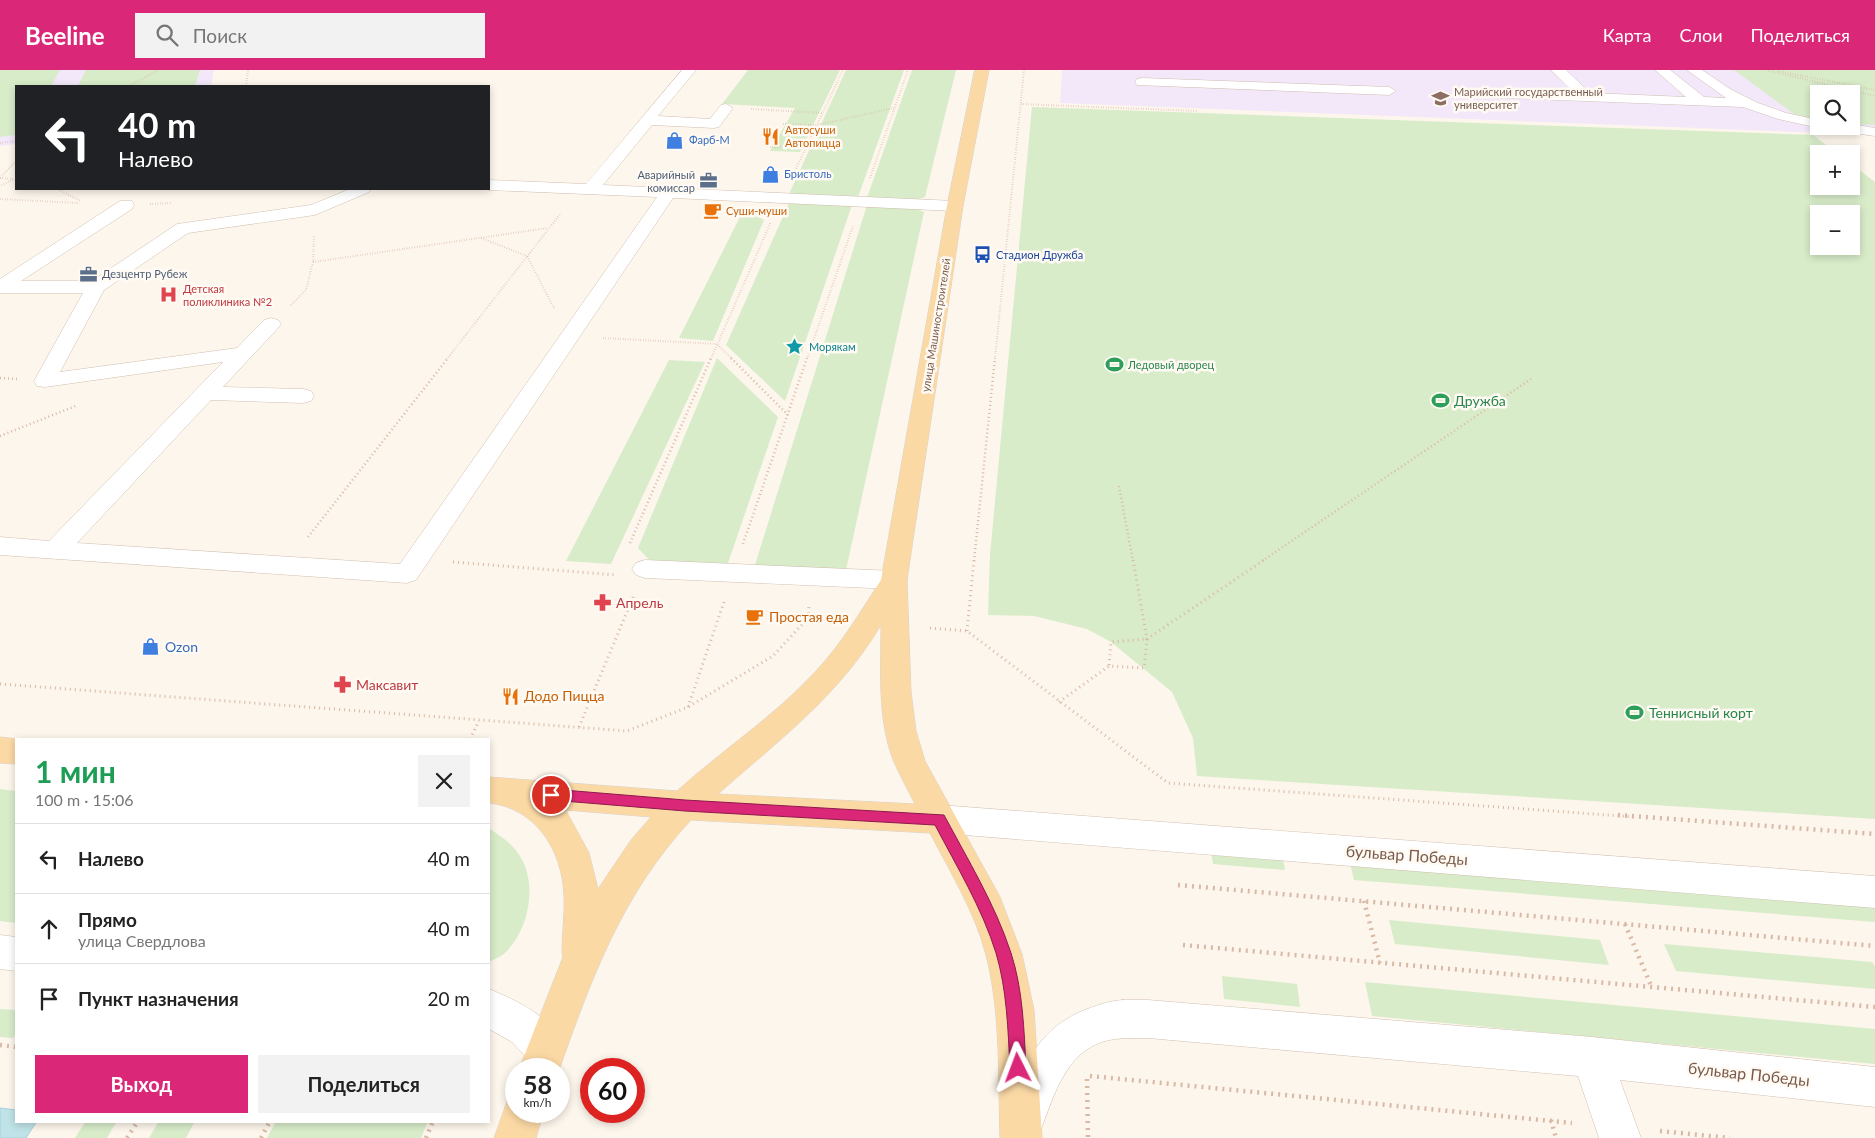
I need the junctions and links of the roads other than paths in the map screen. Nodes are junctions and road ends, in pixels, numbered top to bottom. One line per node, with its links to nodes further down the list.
1 (689, 70): 16 (street)
2 (982, 70): 28 (main road, улица Машиностроителей)
3 (1558, 70): 10 (street)
4 (1662, 70): 11 (street)
5 (1694, 70): 12 (street)
6 (1380, 77): 8 (street)
7 (1142, 82): 8 (street)
8 (1389, 91): 13 (street)
9 (1480, 93): 10 (street)
10 (1586, 97): 11 (street)
11 (1700, 101): 12 (street)
12 (1742, 103): 15 (street)
13 (1398, 106)
14 (726, 108): 16 (street)
15 (1776, 116): 17 (street); 21 (street)
16 (647, 120): 24 (street)
17 (1810, 122)
18 (1860, 131): 20 (street)
19 (1860, 132): 22 (street)
20 (1875, 132)
21 (1782, 134)
22 (1875, 143)
23 (490, 185): 24 (street)
24 (585, 189): 26 (street)
25 (361, 190): 30 (street)
26 (668, 193): 28 (street); 36 (street)
27 (126, 205): 29 (street)
28 (955, 206): 38 (main road, улица Машиностроителей)
29 (0, 287): 30 (street)
30 (96, 287): 32 (street)
31 (271, 324): 32 (street)
32 (243, 353): 33 (street)
33 (204, 393): 34 (street); 36 (street)
34 (303, 396)
35 (3, 550): 36 (street)
36 (55, 550)
37 (643, 573): 38 (street)
38 (894, 580): 42 (main road, улица Машиностроителей); 43 (main road, улица Машиностроителей)
39 (0, 750): 40 (main road)
40 (15, 751)
41 (501, 791): 42 (main road); 47 (main road)
42 (685, 806): 43 (main road); 47 (main road, улица Машиностроителей)
43 (939, 819): 44 (street, бульвар Победы); 54 (main road, улица Машиностроителей)
44 (1875, 892)
45 (0, 952): 46 (street)
46 (15, 954)
47 (580, 959): 51 (main road)
48 (490, 1009): 50 (street)
49 (1592, 1057): 52 (street, бульвар Победы); 54 (street, бульвар Победы); 55 (street)
50 (541, 1058)
51 (542, 1058)
52 (1875, 1087)
53 (520, 1123): 56 (main road)
54 (1021, 1132)
55 (1619, 1133)
56 (515, 1138)

